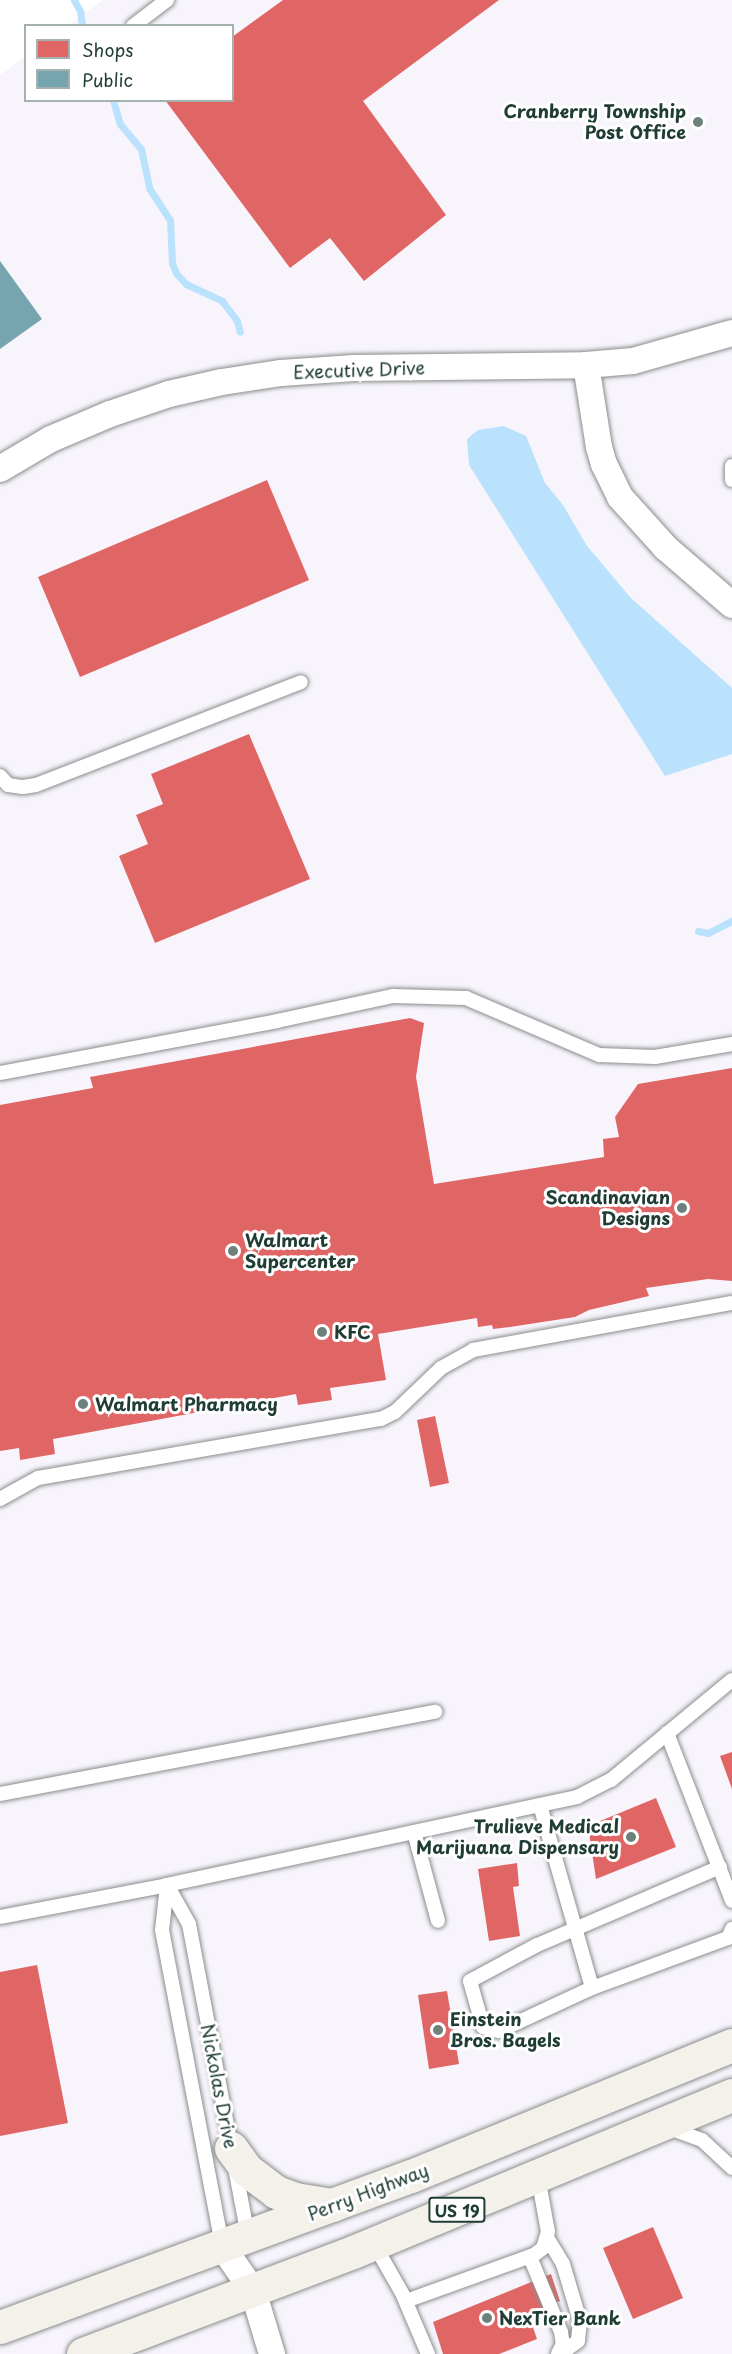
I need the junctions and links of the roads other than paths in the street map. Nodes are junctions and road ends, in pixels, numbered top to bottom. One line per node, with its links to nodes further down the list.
1 (167, 0): 2 (lane)
2 (136, 24)
3 (732, 333): 4 (street, Executive Drive)
4 (586, 365): 6 (street, Executive Drive); 8 (street)
5 (732, 466): 7 (lane)
6 (0, 469)
7 (732, 480)
8 (732, 605)
9 (301, 682): 10 (lane)
10 (0, 776)
11 (732, 1044): 12 (lane)
12 (0, 1073)
13 (732, 1303): 14 (lane)
14 (0, 1499)
15 (732, 1680): 17 (lane)
16 (435, 1712): 18 (lane)
17 (667, 1734): 19 (lane); 21 (lane)
18 (0, 1794)
19 (540, 1805): 20 (lane); 27 (lane)
20 (414, 1832): 22 (lane); 25 (lane)
21 (720, 1867): 23 (lane); 27 (lane)
22 (167, 1885): 24 (lane); 32 (lane, Nickolas Drive); 37 (lane, Nickolas Drive)
23 (732, 1901)
24 (0, 1917)
25 (438, 1921)
26 (732, 1929): 28 (lane)
27 (576, 1930): 28 (lane); 28 (lane)
28 (592, 1988)
29 (732, 2044): 35 (main road, Perry Highway / US 19)
30 (732, 2096): 31 (main road, US 19)
31 (661, 2126): 33 (lane); 34 (main road, US 19)
32 (231, 2148): 35 (main road); 37 (lane, Nickolas Drive)
33 (732, 2168)
34 (538, 2177): 36 (lane); 38 (main road, US 19)
35 (335, 2205): 37 (main road, Perry Highway / US 19)
36 (548, 2239): 39 (lane); 46 (lane)
37 (235, 2242): 40 (street); 42 (main road, Perry Highway / US 19)
38 (374, 2244): 40 (main road, US 19); 41 (lane)
39 (530, 2257): 41 (lane); 46 (lane)
40 (253, 2291): 43 (main road, US 19); 44 (street)
41 (406, 2301): 45 (lane)
42 (0, 2326)
43 (83, 2354)
44 (272, 2354)
45 (428, 2354)
46 (559, 2354)

